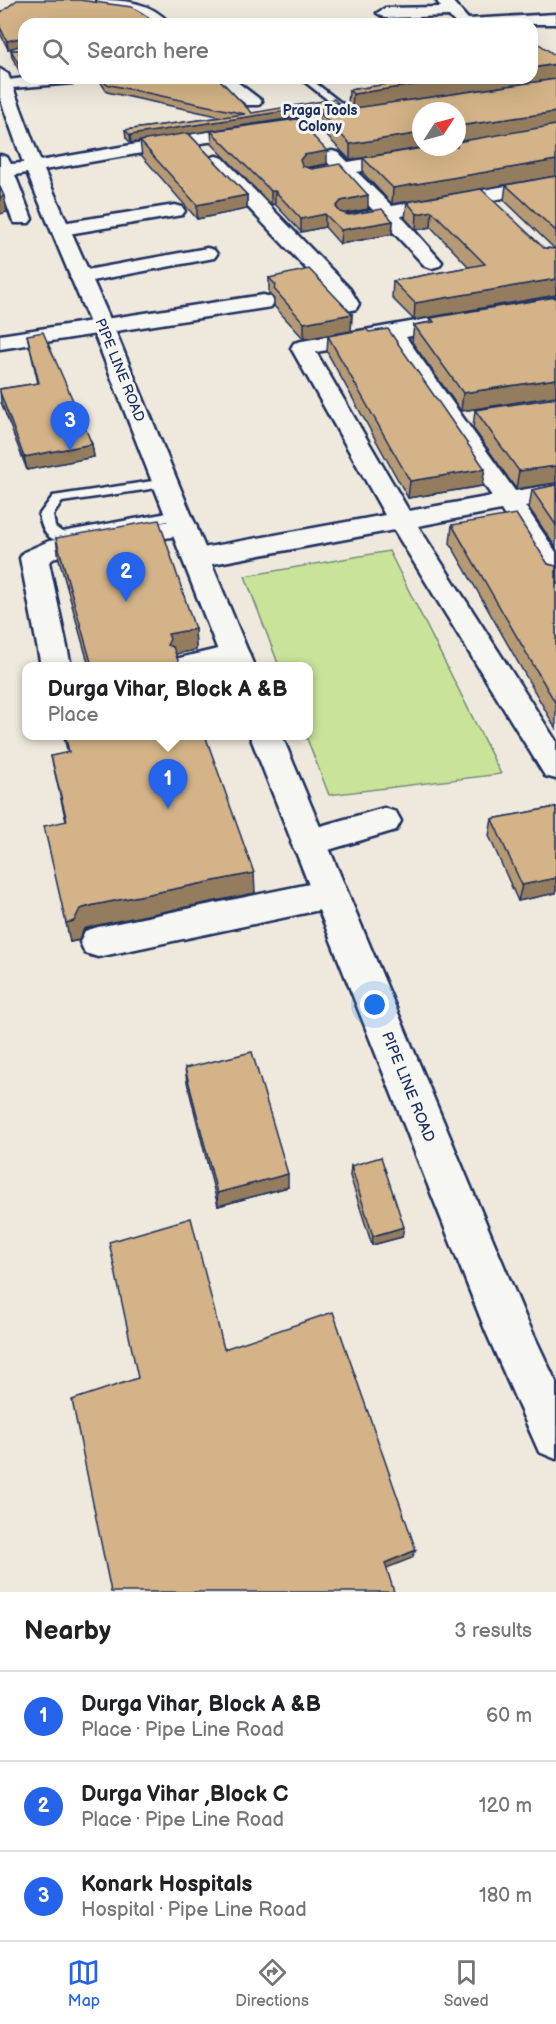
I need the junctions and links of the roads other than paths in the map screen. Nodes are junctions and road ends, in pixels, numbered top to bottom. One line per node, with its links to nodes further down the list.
1 (104, 0): 4 (street)
2 (448, 5): 3 (street); 5 (street)
3 (385, 13)
4 (155, 18)
5 (459, 18)
6 (556, 19): 7 (street)
7 (538, 20)
8 (26, 84): 11 (street)
9 (230, 84): 12 (street)
10 (312, 84): 14 (lane)
11 (3, 87): 19 (street, PIPE LINE ROAD)
12 (253, 101)
13 (377, 112): 14 (street)
14 (354, 116): 15 (street)
15 (303, 124): 16 (street); 20 (street)
16 (194, 139): 19 (street); 35 (street)
17 (421, 156): 20 (street)
18 (2, 167): 19 (street); 27 (street)
19 (34, 168): 30 (street, PIPE LINE ROAD)
20 (342, 169): 21 (street); 26 (street)
21 (311, 174)
22 (553, 175): 23 (street)
23 (485, 196): 25 (street); 26 (street)
24 (175, 212): 30 (street)
25 (501, 212)
26 (388, 214): 28 (street); 32 (street)
27 (22, 219): 29 (street); 30 (street)
28 (348, 220)
29 (0, 222)
30 (58, 222): 33 (street, PIPE LINE ROAD)
31 (207, 254): 33 (street)
32 (432, 262)
33 (81, 277): 37 (street, PIPE LINE ROAD)
34 (262, 303): 37 (street)
35 (348, 304)
36 (474, 318): 38 (street)
37 (103, 328): 39 (street); 40 (street, PIPE LINE ROAD)
38 (392, 333): 42 (street); 45 (street)
39 (0, 342)
40 (166, 483): 44 (street, PIPE LINE ROAD); 44 (lane)
41 (556, 492): 42 (street)
42 (515, 510): 43 (street); 45 (street); 47 (street)
43 (556, 513)
44 (181, 521): 46 (street, PIPE LINE ROAD); 49 (street)
45 (407, 529): 46 (street); 46 (street); 51 (street)
46 (200, 565): 48 (street, PIPE LINE ROAD)
47 (556, 574)
48 (237, 661)
49 (55, 662)
50 (268, 740): 53 (street, PIPE LINE ROAD)
51 (556, 767)
52 (384, 821): 53 (street)
53 (308, 843): 54 (street, PIPE LINE ROAD)
54 (329, 894): 55 (street); 56 (street, PIPE LINE ROAD)
55 (98, 942)
56 (556, 1435)

